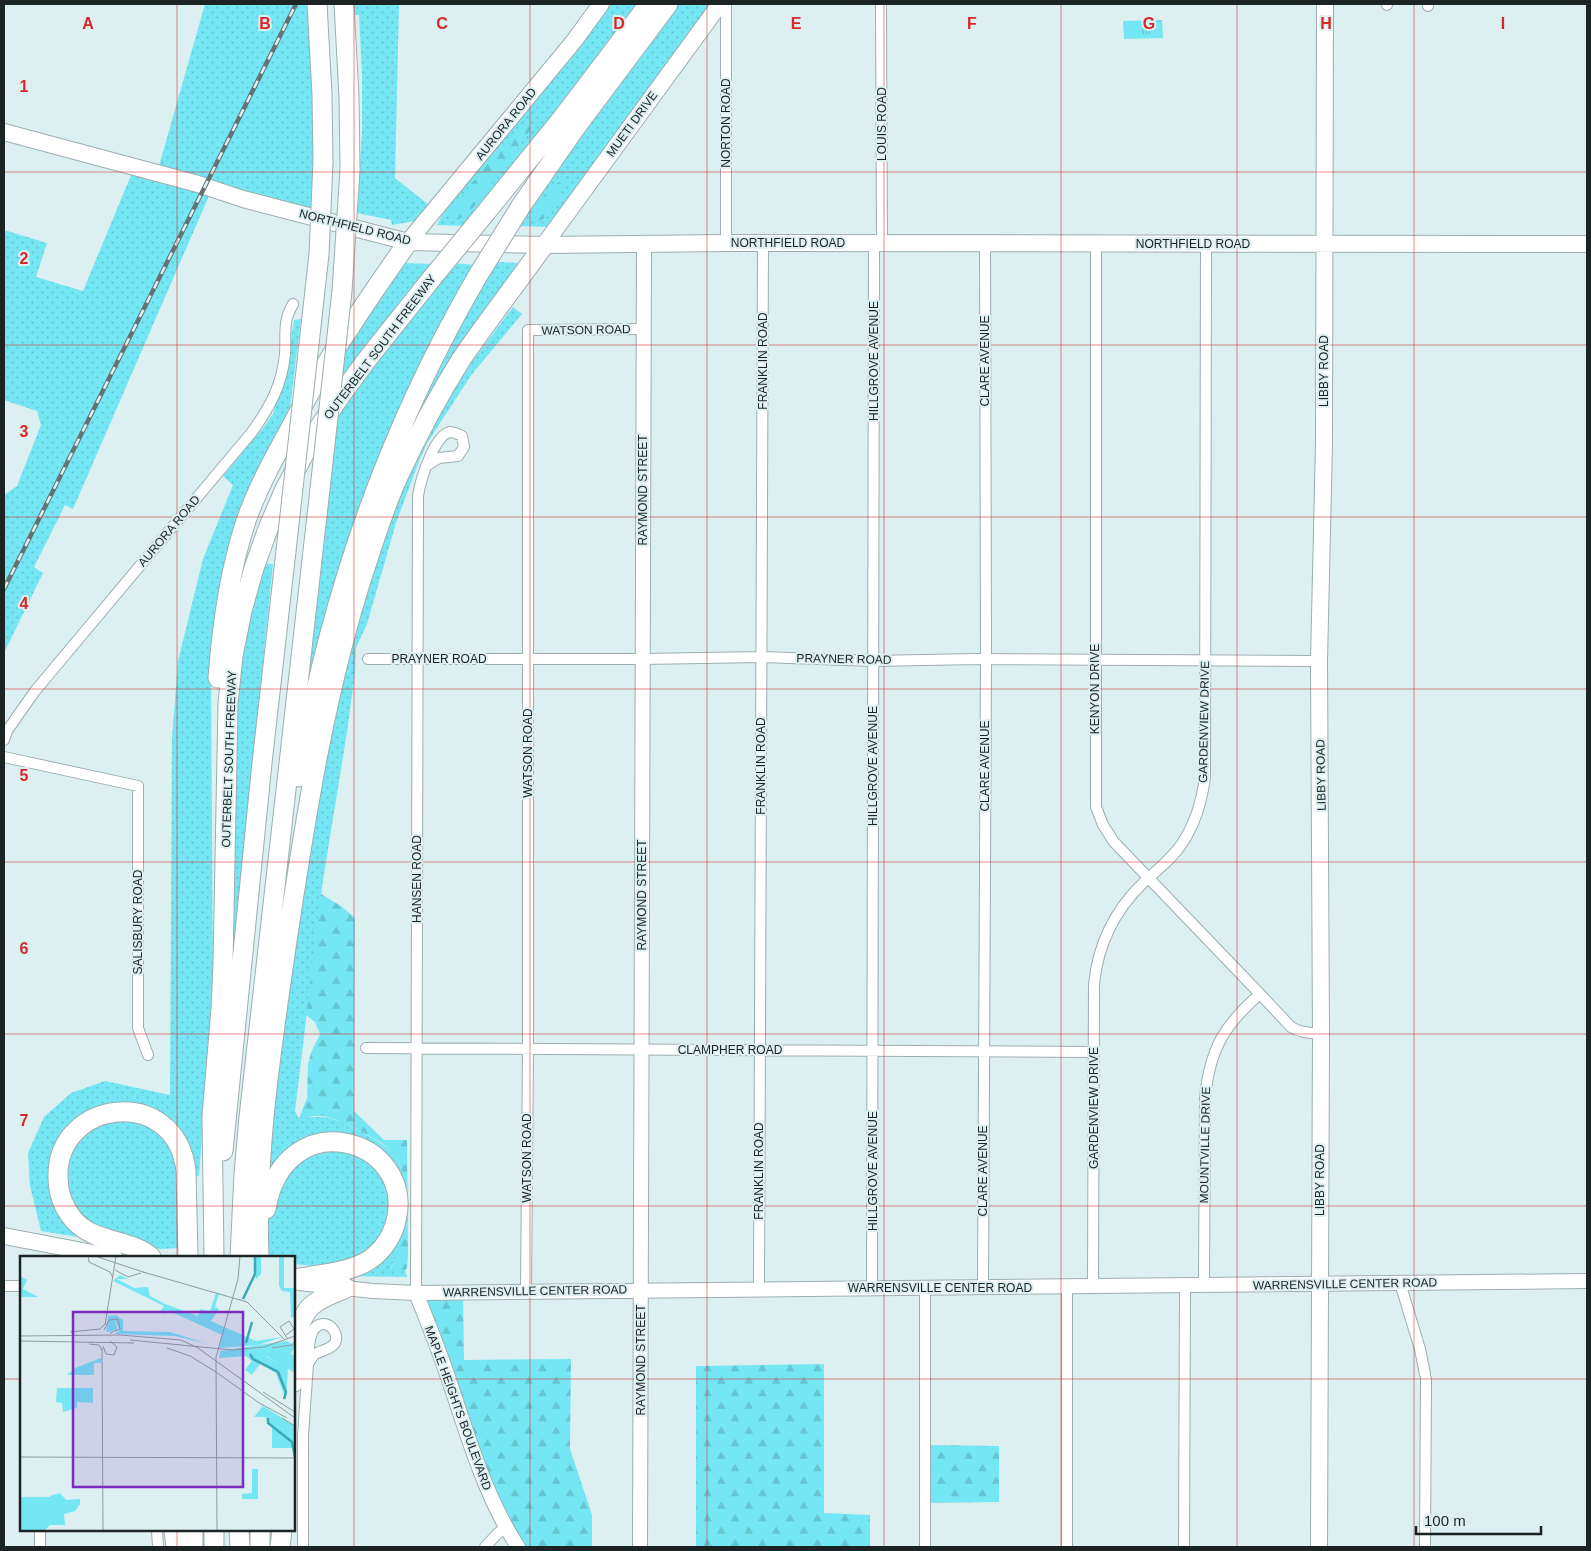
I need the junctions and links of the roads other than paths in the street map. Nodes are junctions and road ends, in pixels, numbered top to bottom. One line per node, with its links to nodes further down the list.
1 (317, 4): 57 (highway, OUTERBELT SOUTH FREEWAY, bridge)
2 (344, 4): 11 (highway)
3 (353, 4): 11 (highway)
4 (601, 4): 13 (main road, AURORA ROAD)
5 (649, 4): 39 (highway, OUTERBELT SOUTH FREEWAY, bridge)
6 (668, 4): 41 (highway, bridge)
7 (720, 4): 23 (main road, MUETI DRIVE)
8 (726, 4): 14 (street, NORTON ROAD)
9 (881, 4): 16 (street, LOUIS ROAD)
10 (1325, 4): 21 (main road, LIBBY ROAD)
11 (347, 54): 41 (highway, bridge)
12 (4, 132): 13 (main road, NORTHFIELD ROAD)
13 (408, 242): 23 (main road, NORTHFIELD ROAD); 39 (highway)
14 (726, 243): 15 (main road, NORTHFIELD ROAD); 18 (main road, NORTHFIELD ROAD)
15 (763, 243): 16 (main road, NORTHFIELD ROAD); 27 (street, FRANKLIN ROAD)
16 (878, 243): 19 (main road, NORTHFIELD ROAD); 34 (street, HILLGROVE AVENUE)
17 (1096, 243): 19 (main road, NORTHFIELD ROAD); 20 (main road, NORTHFIELD ROAD); 33 (street, KENYON DRIVE)
18 (644, 244): 23 (main road, NORTHFIELD ROAD); 25 (street, RAYMOND STREET)
19 (985, 244): 32 (street, CLARE AVENUE)
20 (1206, 244): 21 (main road, NORTHFIELD ROAD); 35 (street, GARDENVIEW DRIVE)
21 (1326, 244): 22 (main road, NORTHFIELD ROAD); 36 (main road, LIBBY ROAD)
22 (1587, 244)
23 (544, 245): 59 (highway)
24 (294, 304): 37 (street, AURORA ROAD)
25 (644, 329): 30 (street, WATSON ROAD); 31 (street, RAYMOND STREET)
26 (426, 466): 29 (street, HANSEN ROAD)
27 (762, 657): 31 (street, PRAYNER ROAD); 34 (street, PRAYNER ROAD); 48 (street, FRANKLIN ROAD)
28 (368, 659): 29 (street, PRAYNER ROAD)
29 (418, 659): 30 (street, PRAYNER ROAD); 45 (street, HANSEN ROAD)
30 (528, 659): 31 (street, PRAYNER ROAD); 46 (street, WATSON ROAD)
31 (643, 659): 47 (street, RAYMOND STREET)
32 (986, 659): 33 (street, PRAYNER ROAD); 34 (street, PRAYNER ROAD); 50 (street, CLARE AVENUE)
33 (1095, 660): 35 (street, PRAYNER ROAD); 40 (street, KENYON DRIVE)
34 (873, 661): 49 (street, HILLGROVE AVENUE)
35 (1206, 661): 36 (street, PRAYNER ROAD); 40 (street, GARDENVIEW DRIVE)
36 (1320, 661): 43 (main road, LIBBY ROAD)
37 (4, 740)
38 (4, 757): 52 (street, SALISBURY ROAD)
39 (226, 803): 57 (highway, OUTERBELT SOUTH FREEWAY)
40 (1149, 878): 42 (street, KENYON DRIVE); 51 (street, GARDENVIEW DRIVE)
41 (273, 916): 58 (highway)
42 (1260, 994): 43 (street, KENYON DRIVE); 66 (street, MOUNTVILLE DRIVE)
43 (1321, 1034): 67 (main road, LIBBY ROAD)
44 (366, 1048): 45 (street, CLAMPHER ROAD)
45 (417, 1048): 46 (street, CLAMPHER ROAD); 79 (street, HANSEN ROAD)
46 (528, 1048): 47 (street, CLAMPHER ROAD); 78 (street, WATSON ROAD)
47 (641, 1050): 48 (street, CLAMPHER ROAD); 77 (street, RAYMOND STREET)
48 (760, 1050): 49 (street, CLAMPHER ROAD); 73 (street, FRANKLIN ROAD)
49 (873, 1051): 50 (street, CLAMPHER ROAD); 74 (street, HILLGROVE AVENUE)
50 (983, 1051): 51 (street, CLAMPHER ROAD); 76 (street, CLARE AVENUE)
51 (1094, 1052): 70 (street, GARDENVIEW DRIVE)
52 (148, 1056)
53 (4, 1236): 54 (main road)
54 (105, 1256)
55 (149, 1256): 56 (highway)
56 (188, 1256)
57 (214, 1256)
58 (240, 1256)
59 (259, 1256)
60 (259, 1256): 61 (highway)
61 (295, 1281)
62 (295, 1281): 72 (street, WARRENSVILLE CENTER ROAD)
63 (1587, 1281): 64 (street, WARRENSVILLE CENTER ROAD)
64 (1400, 1284): 67 (street, WARRENSVILLE CENTER ROAD); 107 (street)
65 (1185, 1285): 66 (street, WARRENSVILLE CENTER ROAD); 70 (street, WARRENSVILLE CENTER ROAD); 105 (street)
66 (1204, 1285): 67 (street, WARRENSVILLE CENTER ROAD)
67 (1320, 1285): 106 (main road, LIBBY ROAD)
68 (4, 1286): 69 (street)
69 (20, 1286)
70 (1093, 1286): 71 (street, WARRENSVILLE CENTER ROAD)
71 (1067, 1287): 76 (street, WARRENSVILLE CENTER ROAD); 104 (street)
72 (346, 1288): 79 (street, WARRENSVILLE CENTER ROAD); 81 (highway)
73 (759, 1288): 74 (street, WARRENSVILLE CENTER ROAD); 77 (street, WARRENSVILLE CENTER ROAD)
74 (872, 1288): 75 (street, WARRENSVILLE CENTER ROAD)
75 (925, 1288): 76 (street, WARRENSVILLE CENTER ROAD); 103 (street)
76 (983, 1288)
77 (640, 1290): 78 (street, WARRENSVILLE CENTER ROAD); 102 (street, RAYMOND STREET)
78 (526, 1291): 79 (street, WARRENSVILLE CENTER ROAD)
79 (416, 1292): 82 (street, MAPLE HEIGHTS BOULEVARD)
80 (308, 1364): 99 (street)
81 (295, 1372)
82 (506, 1528): 100 (street); 101 (street, MAPLE HEIGHTS BOULEVARD)
83 (40, 1531): 91 (street)
84 (157, 1531): 92 (street)
85 (174, 1531): 93 (highway)
86 (193, 1531): 94 (highway)
87 (214, 1531): 95 (highway)
88 (240, 1531): 96 (highway)
89 (260, 1531): 97 (highway)
90 (282, 1531): 98 (highway)
91 (40, 1547)
92 (158, 1547)
93 (176, 1547)
94 (193, 1547)
95 (214, 1547)
96 (240, 1547)
97 (260, 1547)
98 (280, 1547)
99 (303, 1547)
100 (485, 1547)
101 (518, 1547)
102 (640, 1547)
103 (925, 1547)
104 (1067, 1547)
105 (1184, 1547)
106 (1319, 1547)
107 (1425, 1547)

